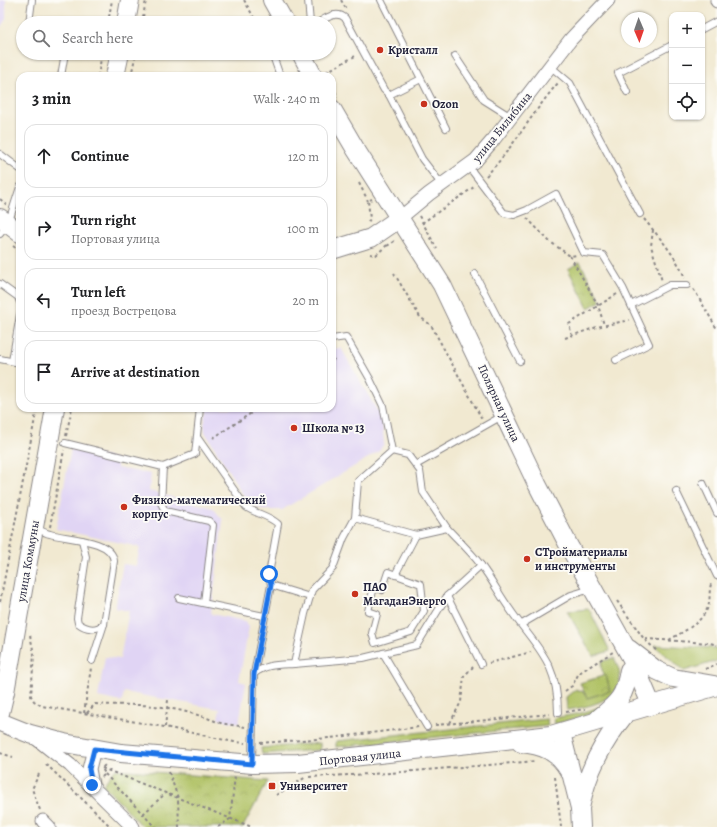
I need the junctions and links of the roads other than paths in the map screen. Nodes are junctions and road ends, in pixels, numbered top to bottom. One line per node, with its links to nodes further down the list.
1 (32, 0): 7 (lane)
2 (130, 0): 8 (main road)
3 (272, 0): 9 (main road)
4 (308, 0): 10 (lane)
5 (381, 0): 25 (lane)
6 (606, 1): 20 (street, улица Билибина)
7 (30, 16)
8 (127, 16)
9 (281, 16)
10 (309, 16)
11 (331, 16): 27 (lane)
12 (717, 21): 13 (lane)
13 (705, 27)
14 (669, 47): 26 (lane)
15 (455, 56): 29 (lane)
16 (64, 60): 21 (lane)
17 (118, 60): 22 (main road)
18 (274, 60): 23 (lane)
19 (307, 60): 24 (main road)
20 (550, 66): 29 (street, улица Билибина); 36 (lane)
21 (62, 72)
22 (116, 72)
23 (279, 72)
24 (317, 72)
25 (421, 79): 27 (lane); 30 (lane)
26 (627, 92)
27 (389, 95): 34 (lane)
28 (336, 116): 37 (main road, Полярная улица)
29 (511, 117): 33 (street, улица Билибина)
30 (446, 128)
31 (0, 154): 32 (lane)
32 (16, 166)
33 (469, 167): 34 (street, улица Билибина); 44 (lane)
34 (442, 185): 37 (street, улица Билибина)
35 (16, 199): 38 (lane)
36 (640, 214)
37 (400, 218): 39 (main road, улица Билибина); 54 (main road, Полярная улица)
38 (7, 227)
39 (336, 249)
40 (475, 274): 50 (lane)
41 (0, 284): 43 (lane)
42 (687, 285): 44 (lane)
43 (16, 296)
44 (631, 305): 48 (lane)
45 (16, 338): 49 (lane)
46 (336, 338): 57 (lane)
47 (0, 359): 49 (lane)
48 (616, 360)
49 (12, 361): 51 (lane)
50 (520, 361)
51 (16, 362)
52 (55, 412): 65 (main road, улица Коммуны)
53 (200, 412): 55 (lane)
54 (504, 415): 58 (lane); 72 (main road, Полярная улица)
55 (197, 438): 59 (lane); 71 (lane)
56 (65, 443): 59 (lane)
57 (392, 451): 58 (lane); 63 (lane)
58 (416, 465): 64 (lane)
59 (163, 467): 76 (lane)
60 (703, 483): 62 (lane)
61 (676, 491): 70 (lane)
62 (717, 512)
63 (355, 518): 66 (lane); 74 (lane)
64 (447, 528): 66 (lane); 68 (lane)
65 (41, 530): 67 (lane); 89 (main road, улица Коммуны)
66 (416, 535): 69 (lane)
67 (82, 540): 78 (lane); 78 (lane)
68 (481, 565): 73 (lane); 79 (lane)
69 (395, 575): 69 (lane)
70 (716, 576)
71 (271, 585): 74 (lane); 77 (lane)
72 (593, 588): 79 (lane); 80 (main road, Полярная улица)
73 (448, 596): 81 (lane); 84 (lane)
74 (310, 597): 83 (lane)
75 (179, 598): 76 (lane)
76 (204, 603): 77 (lane)
77 (264, 616): 86 (lane)
78 (104, 624): 82 (lane)
79 (522, 624): 90 (lane)
80 (621, 651): 85 (main road); 87 (main road); 88 (main road, Полярная улица)
81 (383, 653): 83 (lane); 94 (lane)
82 (92, 661)
83 (294, 664): 86 (lane)
84 (481, 664)
85 (629, 670): 91 (main road); 93 (main road)
86 (254, 674): 99 (lane)
87 (717, 686): 88 (main road, Портовая улица)
88 (652, 704): 91 (main road, Портовая улица)
89 (0, 713)
90 (558, 713)
91 (626, 713): 93 (main road, Портовая улица); 102 (main road)
92 (0, 722): 96 (main road, Портовая улица)
93 (589, 725): 95 (main road, Портовая улица)
94 (427, 726)
95 (562, 733): 97 (main road, Портовая улица); 100 (main road)
96 (30, 734): 98 (main road, Портовая улица); 101 (street)
97 (500, 741): 99 (main road, Портовая улица); 100 (main road)
98 (94, 749): 99 (main road, Портовая улица); 101 (street)
99 (252, 764)
100 (572, 778): 102 (main road)
101 (92, 785): 103 (street)
102 (580, 808): 104 (main road)
103 (132, 827)
104 (582, 827)

